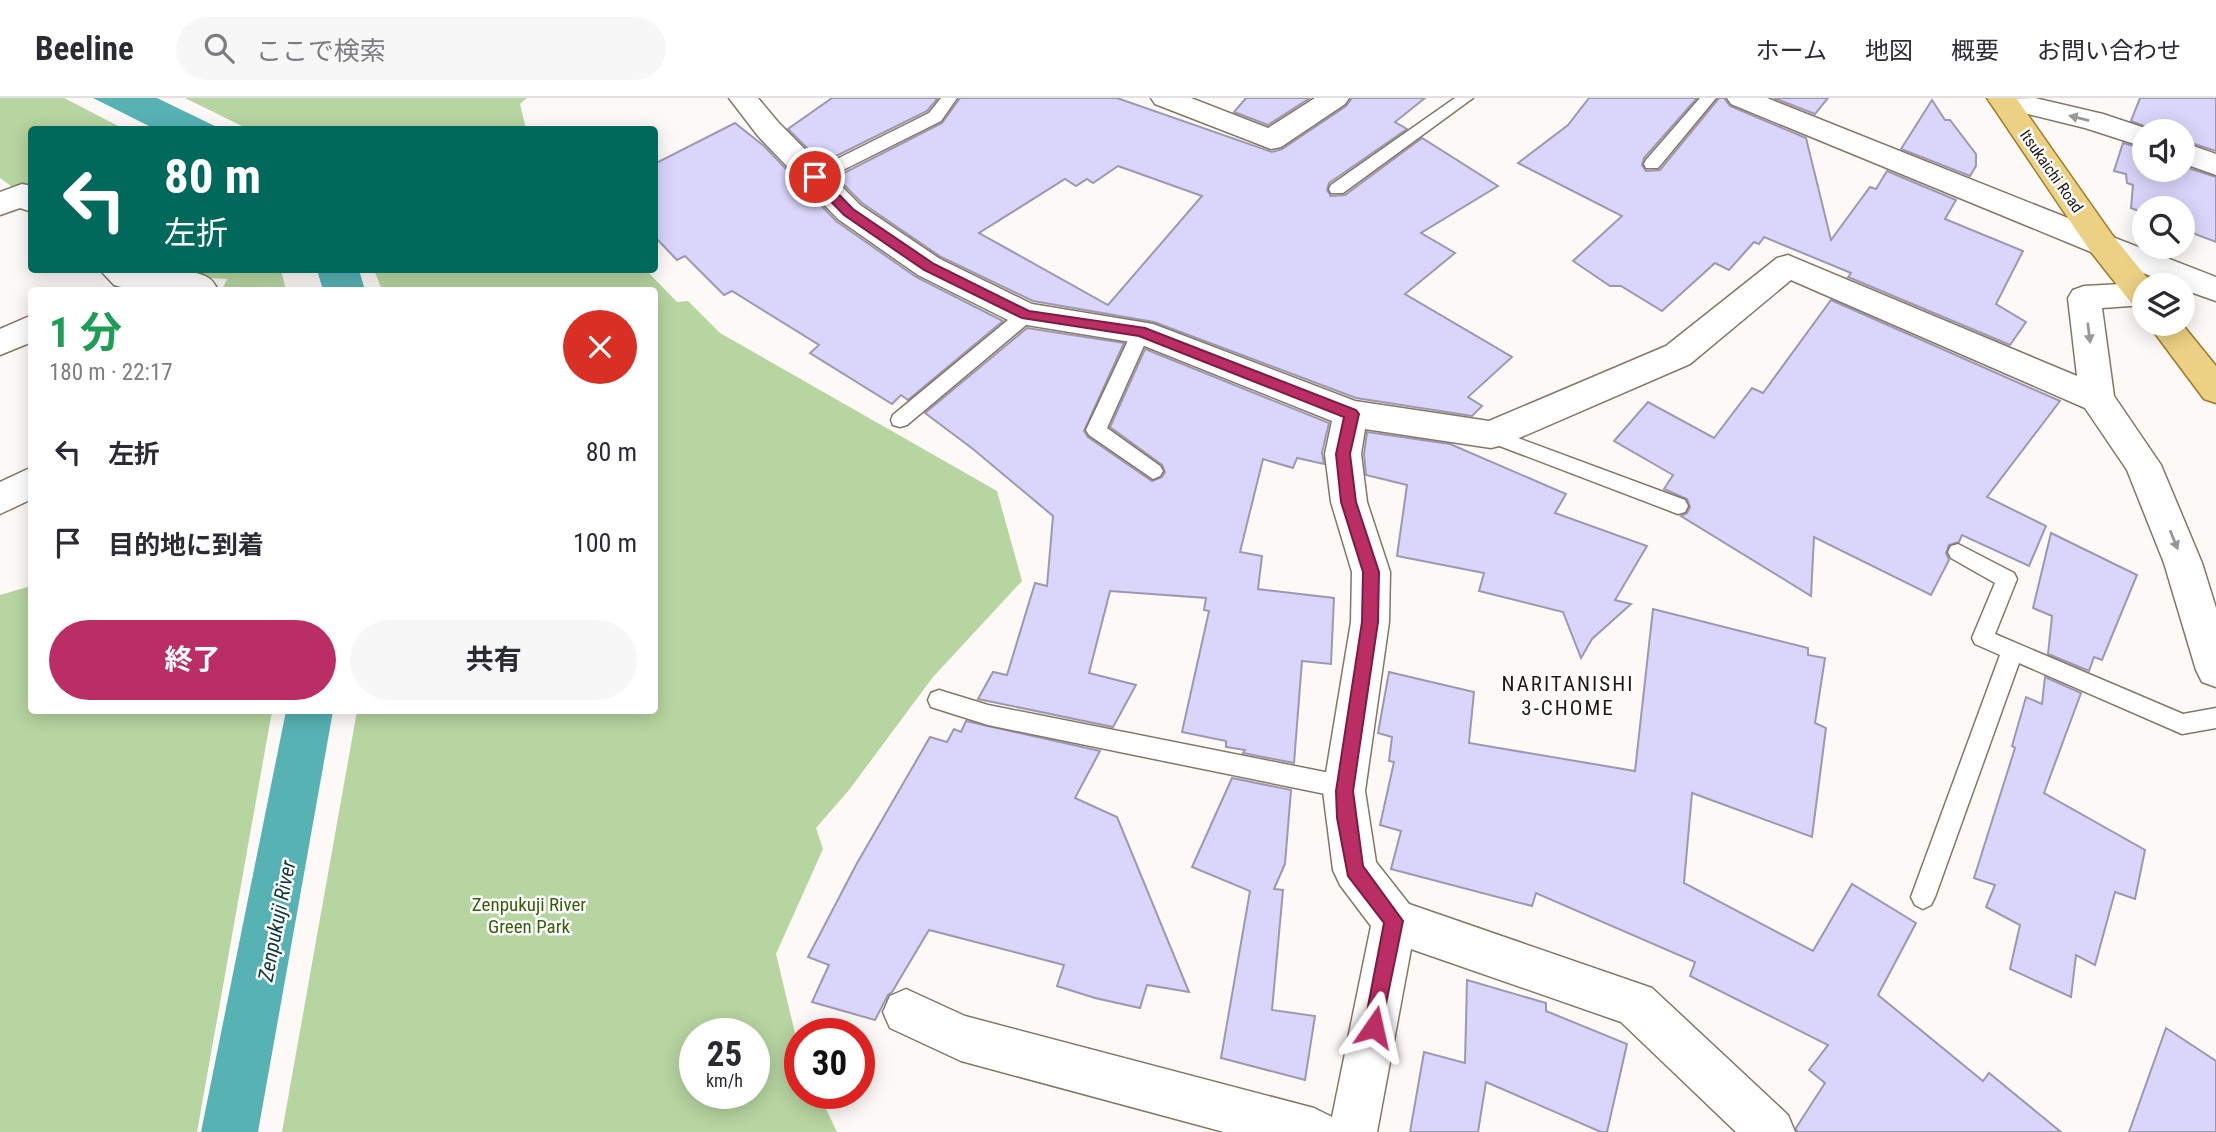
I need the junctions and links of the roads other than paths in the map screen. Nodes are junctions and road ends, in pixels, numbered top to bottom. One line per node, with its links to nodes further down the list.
1 (743, 98): 13 (street)
2 (949, 98): 13 (lane)
3 (1165, 98): 4 (street)
4 (1335, 98)
5 (1465, 98): 14 (lane)
6 (1708, 98): 11 (lane)
7 (1741, 98): 17 (street)
8 (2002, 99): 9 (street, one-way to 8); 17 (main road, Itsukaichi Road)
9 (2132, 134)
10 (2195, 157): 12 (street)
11 (1652, 164)
12 (2216, 166)
13 (815, 177): 23 (street)
14 (1337, 189)
15 (28, 199): 16 (street)
16 (0, 205)
17 (2102, 244): 19 (main road, Itsukaichi Road); 21 (street)
18 (114, 279): 20 (street)
19 (2132, 282)
20 (198, 287)
21 (2216, 290)
22 (2132, 296): 29 (street, one-way to 29)
23 (1026, 315): 25 (street); 31 (lane)
24 (28, 329): 27 (street)
25 (1141, 332): 30 (street); 33 (lane)
26 (2173, 336): 28 (main road)
27 (0, 343)
28 (2216, 390)
29 (2097, 399): 32 (street); 39 (street, one-way to 39)
30 (1351, 414): 32 (street); 42 (street)
31 (900, 420)
32 (1491, 435): 36 (lane)
33 (1153, 471)
34 (28, 483): 35 (street)
35 (0, 500)
36 (1678, 506)
37 (1958, 552): 38 (lane)
38 (2013, 650): 41 (lane); 43 (lane)
39 (2216, 670)
40 (939, 700): 42 (lane)
41 (2216, 718)
42 (1345, 787): 44 (street)
43 (1923, 897)
44 (1394, 921): 47 (street); 48 (street)
45 (906, 1012): 46 (street)
46 (1314, 1132)
47 (1353, 1132)
48 (1771, 1132)

